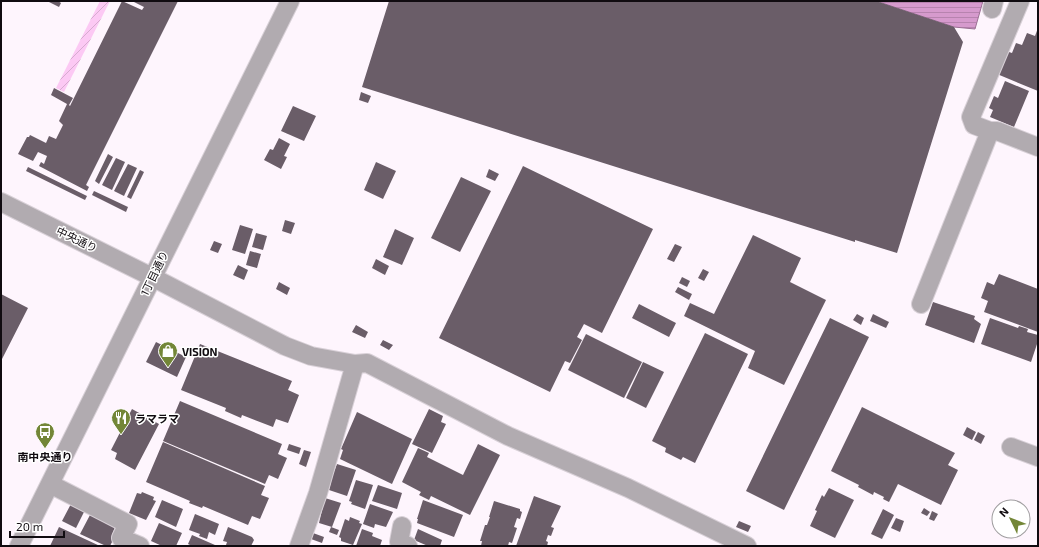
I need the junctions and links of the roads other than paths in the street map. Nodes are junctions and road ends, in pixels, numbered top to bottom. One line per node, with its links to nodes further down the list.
1 (290, 1): 6 (street, 1丁目通り)
2 (1020, 1): 3 (street)
3 (990, 131): 4 (street); 7 (street)
4 (1038, 147)
5 (1, 202): 6 (street, 中央通り)
6 (152, 277): 8 (street, 中央通り); 11 (street, 1丁目通り)
7 (920, 304)
8 (355, 364): 14 (street); 15 (street, 中央通り)
9 (1011, 447): 10 (street)
10 (1038, 457)
11 (50, 484): 12 (street, 1丁目通り); 13 (street)
12 (19, 546)
13 (140, 546)
14 (299, 546)
15 (748, 546)

